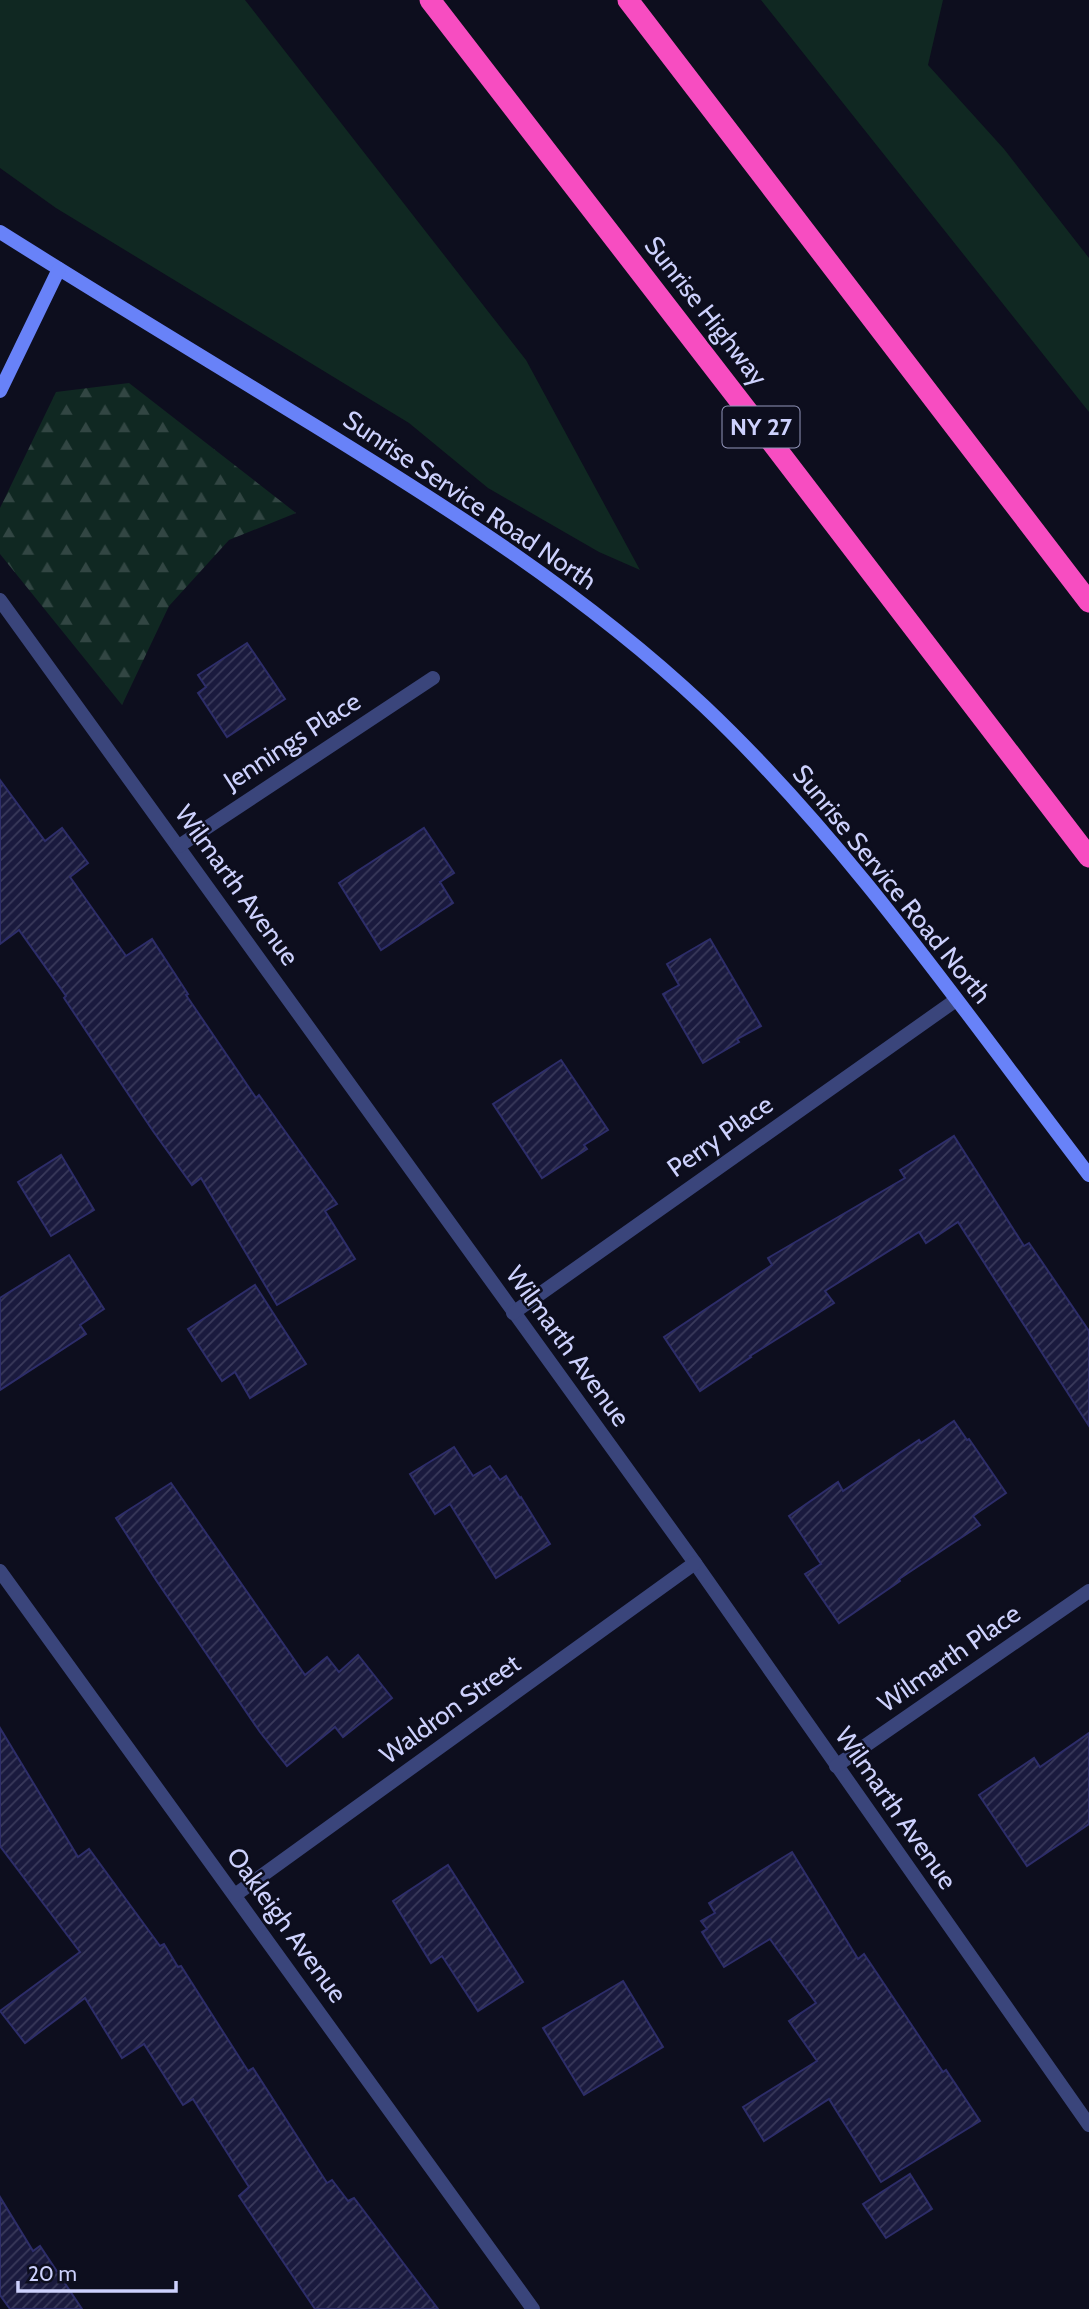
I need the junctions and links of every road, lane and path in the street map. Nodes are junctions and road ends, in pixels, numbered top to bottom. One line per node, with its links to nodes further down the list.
1 (430, 0): 10 (highway, Sunrise Highway / NY 27)
2 (628, 0): 7 (highway)
3 (0, 232): 4 (main road, Sunrise Service Road North)
4 (59, 269): 5 (main road); 11 (main road, Sunrise Service Road North)
5 (0, 391)
6 (0, 600): 9 (street, Wilmarth Avenue)
7 (1089, 602)
8 (433, 678): 9 (street, Jennings Place)
9 (179, 846): 13 (street, Wilmarth Avenue)
10 (1089, 857)
11 (956, 1000): 12 (main road, Sunrise Service Road North); 13 (street, Perry Place)
12 (1089, 1175)
13 (513, 1313): 14 (street, Wilmarth Avenue)
14 (695, 1563): 17 (street, Wilmarth Avenue); 18 (street, Waldron Street)
15 (0, 1571): 18 (street, Oakleigh Avenue)
16 (1089, 1591): 17 (street, Wilmarth Place)
17 (836, 1766): 19 (street, Wilmarth Avenue)
18 (235, 1895): 20 (street, Oakleigh Avenue)
19 (1089, 2125)
20 (533, 2309)

